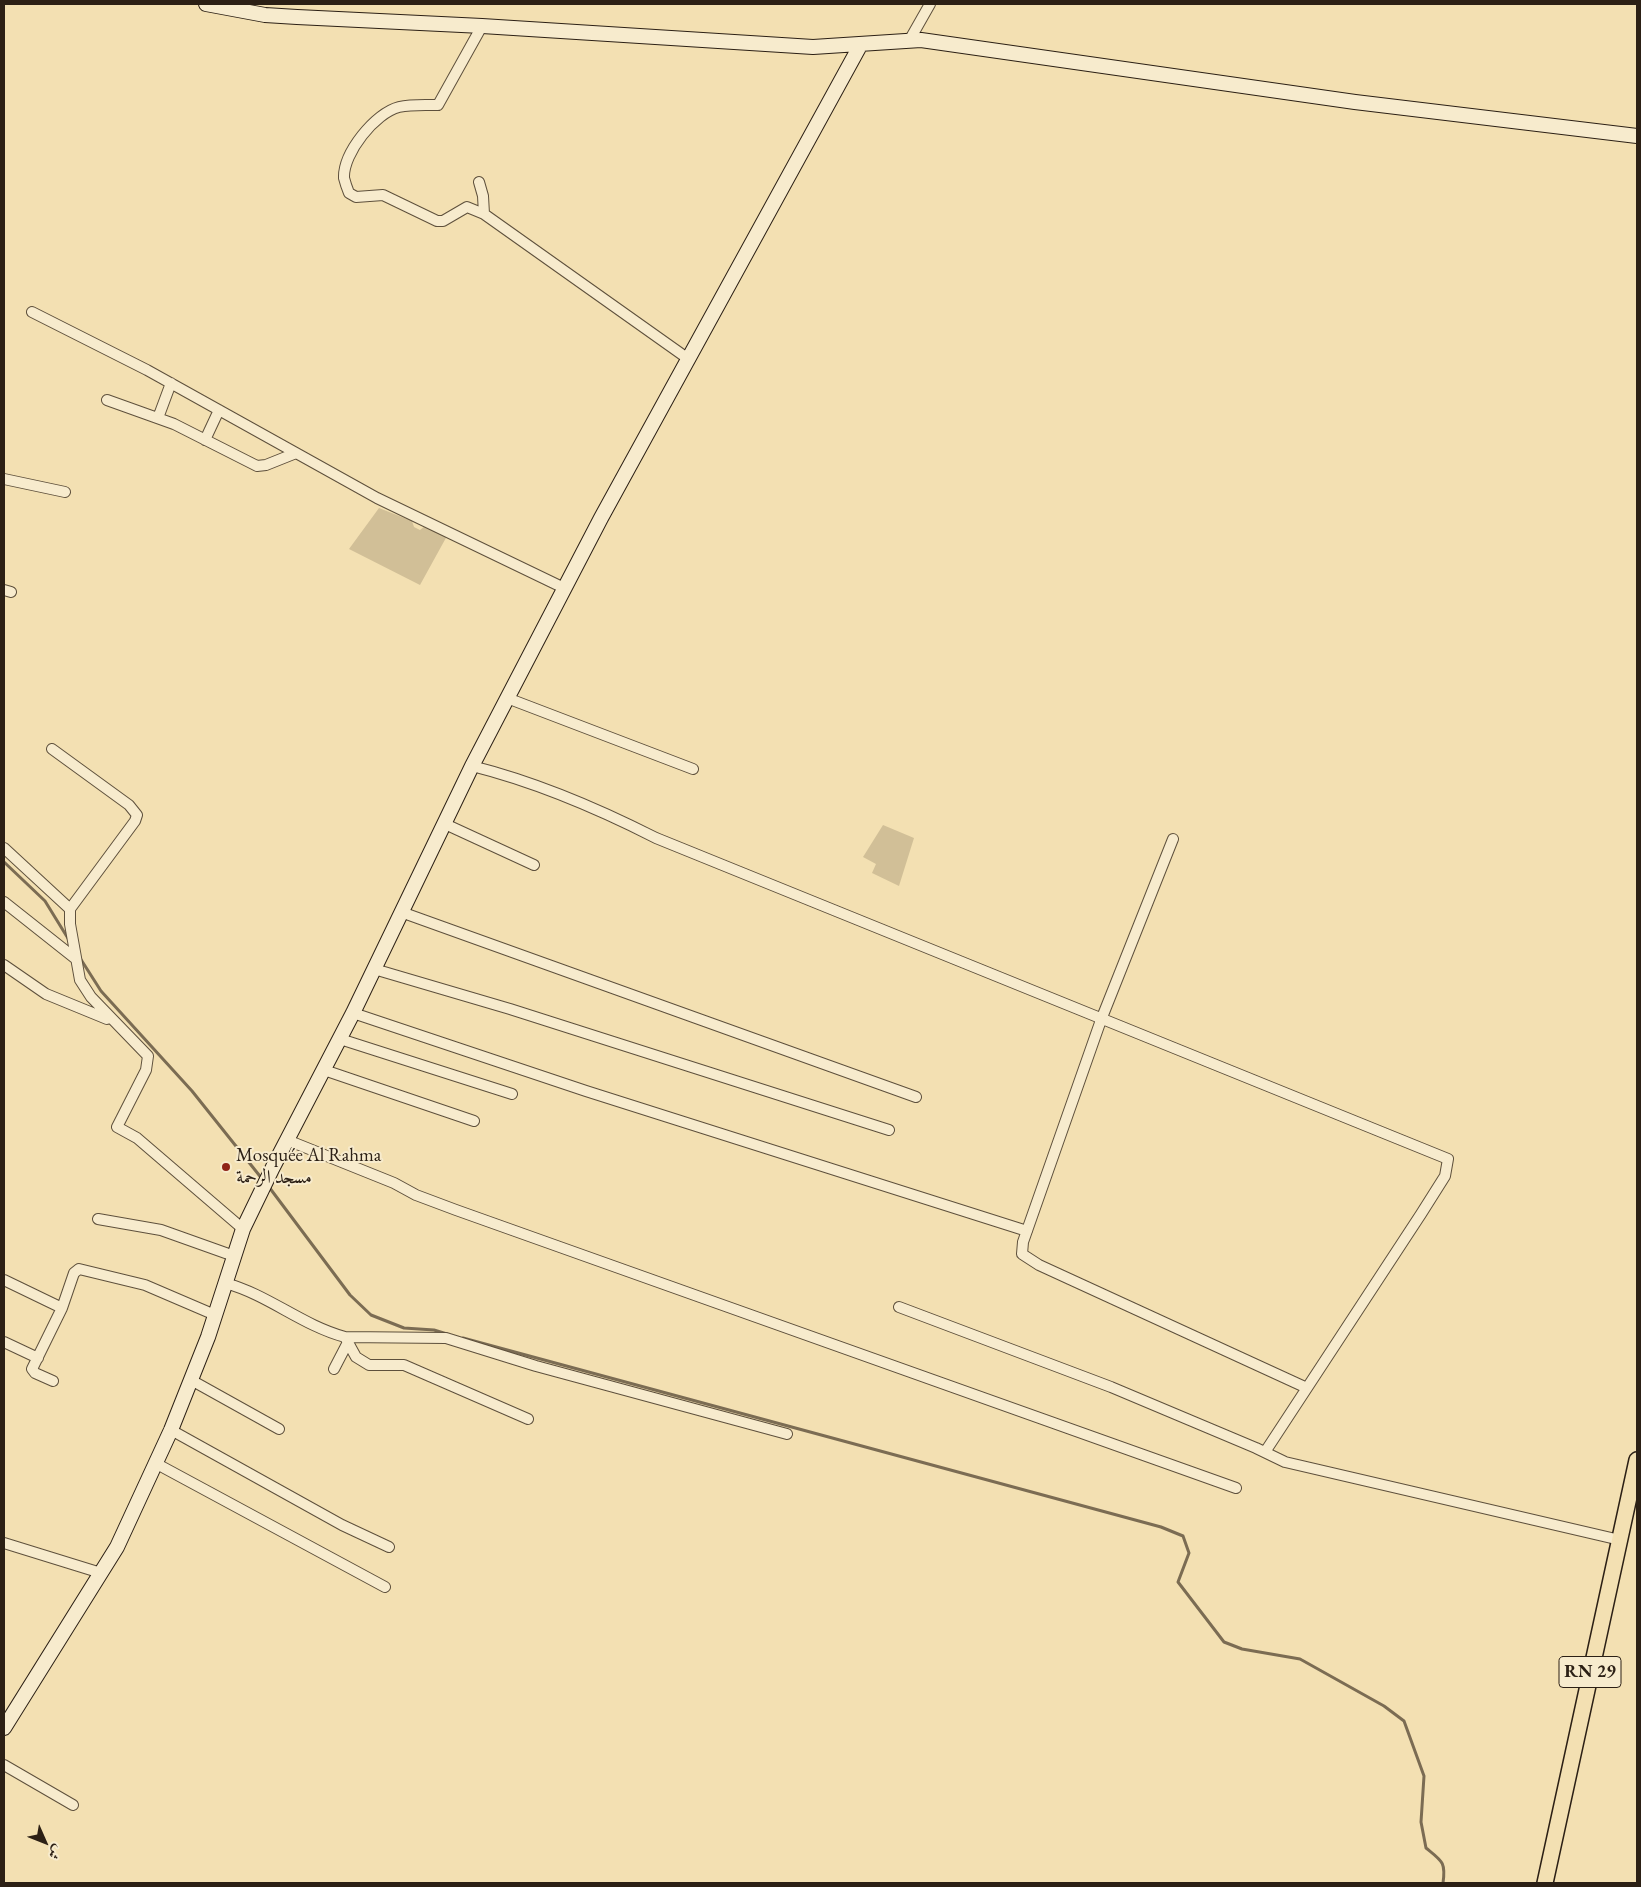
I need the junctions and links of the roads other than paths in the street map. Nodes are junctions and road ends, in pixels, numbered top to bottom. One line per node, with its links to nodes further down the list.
1 (206, 4): 3 (street)
2 (930, 4): 5 (street)
3 (239, 7): 4 (street)
4 (482, 26): 6 (street); 9 (street)
5 (909, 41): 6 (street); 7 (street)
6 (860, 44): 11 (street)
7 (1637, 136)
8 (479, 182): 9 (street)
9 (484, 214): 11 (street)
10 (32, 312): 12 (street)
11 (687, 358): 20 (street)
12 (172, 383): 14 (street); 15 (street)
13 (107, 400): 15 (street)
14 (220, 410): 16 (street); 17 (street)
15 (158, 418): 16 (street)
16 (205, 440): 17 (street)
17 (296, 453): 20 (street)
18 (4, 479): 19 (street)
19 (65, 492)
20 (564, 588): 21 (street)
21 (507, 698): 23 (street); 24 (street)
22 (52, 749): 30 (street)
23 (472, 766): 25 (street); 36 (street)
24 (693, 769)
25 (445, 824): 28 (street); 31 (street)
26 (1173, 839): 36 (street)
27 (4, 848): 30 (street)
28 (534, 865)
29 (4, 902): 32 (street)
30 (70, 909): 32 (street)
31 (401, 912): 34 (street); 41 (street)
32 (76, 959): 37 (street)
33 (4, 965): 37 (street)
34 (374, 969): 35 (street); 43 (street)
35 (353, 1013): 38 (street); 47 (street)
36 (1101, 1020): 47 (street); 60 (street)
37 (112, 1021): 46 (street)
38 (340, 1038): 39 (street); 40 (street)
39 (324, 1070): 42 (street); 44 (street)
40 (512, 1094)
41 (916, 1098)
42 (474, 1121)
43 (889, 1130)
44 (287, 1140): 46 (street); 68 (street)
45 (98, 1219): 48 (street)
46 (243, 1229): 48 (street)
47 (1027, 1230): 60 (street)
48 (234, 1256): 50 (street)
49 (4, 1280): 52 (street)
50 (226, 1283): 53 (street); 54 (street)
51 (899, 1307): 65 (street)
52 (62, 1308): 53 (street); 56 (street)
53 (215, 1315): 58 (street)
54 (346, 1341): 57 (street); 61 (street); 64 (street)
55 (4, 1342): 56 (street)
56 (38, 1358): 59 (street)
57 (334, 1369)
58 (191, 1380): 62 (street); 63 (street)
59 (53, 1381)
60 (1307, 1388): 65 (street)
61 (528, 1419)
62 (279, 1429)
63 (171, 1430): 67 (street); 71 (street)
64 (787, 1434)
65 (1265, 1452): 69 (street)
66 (1637, 1460): 69 (main road, RN 29)
67 (157, 1464): 72 (street); 73 (street)
68 (1236, 1488)
69 (1620, 1540): 77 (main road, RN 29)
70 (4, 1543): 72 (street)
71 (389, 1547)
72 (101, 1573): 74 (street)
73 (385, 1587)
74 (4, 1728)
75 (4, 1765): 76 (street)
76 (73, 1805)
77 (1545, 1883)

